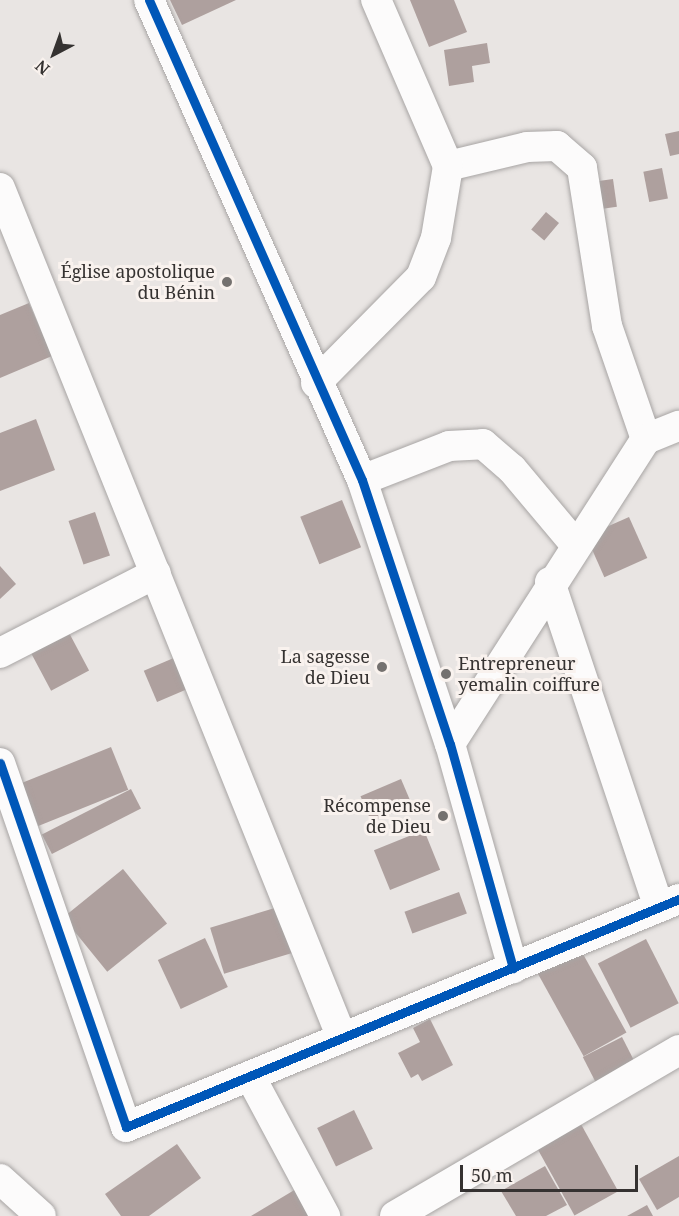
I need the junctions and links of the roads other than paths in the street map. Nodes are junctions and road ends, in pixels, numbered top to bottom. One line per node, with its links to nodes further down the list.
1 (149, 0): 5 (street)
2 (376, 0): 3 (street)
3 (448, 166): 5 (street); 7 (street)
4 (0, 188): 10 (street)
5 (315, 383): 8 (street)
6 (679, 426): 7 (street)
7 (646, 439): 9 (street)
8 (362, 480): 9 (street); 13 (street)
9 (575, 544): 11 (street)
10 (156, 573): 12 (street); 17 (street)
11 (550, 582): 13 (street); 15 (street)
12 (0, 653)
13 (450, 744): 16 (street)
14 (0, 763): 19 (street)
15 (669, 903): 16 (street)
16 (513, 968): 17 (street)
17 (342, 1038): 19 (street)
18 (679, 1050): 23 (street)
19 (250, 1076): 22 (street)
20 (0, 1179): 21 (street)
21 (41, 1216)
22 (325, 1216)
23 (395, 1216)

